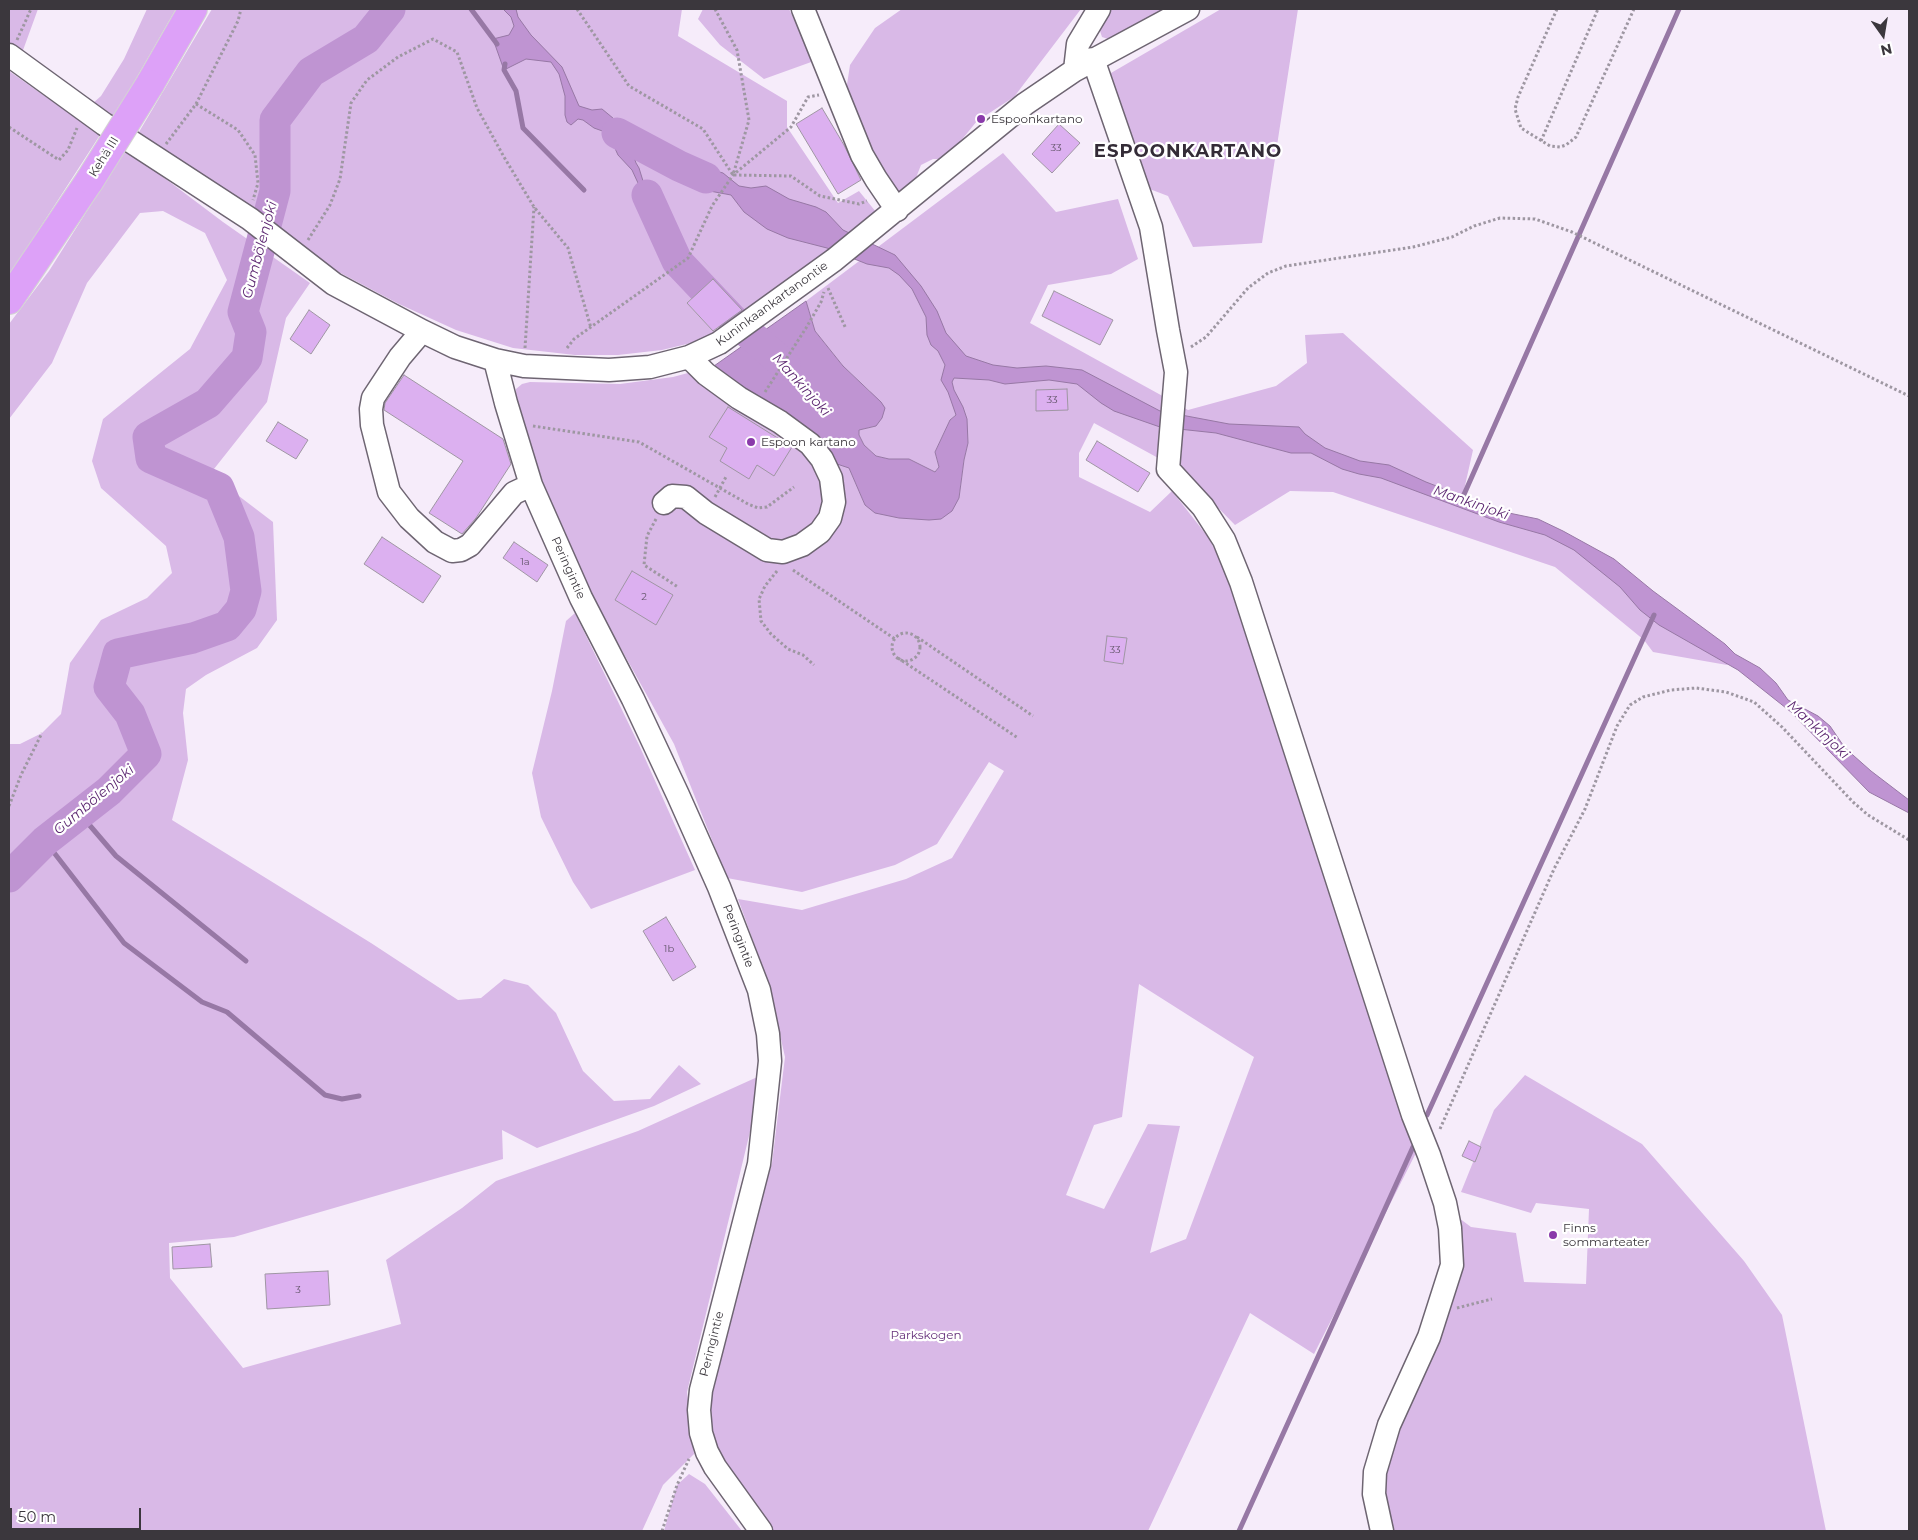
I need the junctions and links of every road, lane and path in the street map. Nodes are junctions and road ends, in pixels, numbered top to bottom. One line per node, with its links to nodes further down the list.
1 (31, 9): 12 (path)
2 (193, 9): 26 (highway, Kehä III, bridge)
3 (241, 9): 15 (path)
4 (577, 9): 20 (path)
5 (715, 9): 20 (path)
6 (803, 9): 14 (street)
7 (1099, 9): 13 (street)
8 (1188, 9): 13 (street, Kuninkaankartanontie)
9 (1557, 9): 18 (path)
10 (1598, 9): 18 (path)
11 (1634, 9): 18 (path)
12 (12, 49): 16 (street, Kuninkaankartanontie)
13 (1084, 65): 23 (street, Kuninkaankartanontie); 30 (street)
14 (836, 90): 20 (path); 23 (street)
15 (196, 104): 19 (path); 24 (path)
16 (85, 110): 17 (path); 19 (street, Kuninkaankartanontie)
17 (9, 127)
18 (1541, 141)
19 (156, 158): 24 (street, Kuninkaankartanontie)
20 (733, 175): 21 (path); 27 (path)
21 (859, 204)
22 (534, 207): 25 (path); 27 (path); 33 (path)
23 (897, 210): 31 (street, Kuninkaankartanontie)
24 (249, 218): 25 (street, Kuninkaankartanontie)
25 (298, 256): 29 (street, Kuninkaankartanontie)
26 (9, 300)
27 (591, 328): 34 (path)
28 (846, 328): 35 (path)
29 (422, 330): 32 (street, Kuninkaankartanontie); 38 (street)
30 (1172, 351): 36 (path); 52 (street)
31 (689, 357): 34 (street, Kuninkaankartanontie); 41 (street)
32 (495, 360): 33 (street, Kuninkaankartanontie); 37 (street, Peringintie)
33 (524, 366): 34 (street, Kuninkaankartanontie)
34 (551, 368)
35 (766, 390)
36 (1909, 396)
37 (512, 427): 38 (street, Peringintie); 39 (path)
38 (531, 485): 55 (street, Peringintie)
39 (794, 487)
40 (664, 503): 41 (street); 42 (path)
41 (780, 561): 44 (path); 46 (path)
42 (678, 587)
43 (916, 638): 44 (path); 45 (path); 47 (path)
44 (895, 639): 45 (path)
45 (898, 658): 49 (path)
46 (814, 665)
47 (1033, 716)
48 (42, 733): 50 (path)
49 (1018, 738)
50 (9, 806)
51 (1909, 840): 52 (path)
52 (1429, 1155): 54 (street)
53 (1492, 1300): 54 (path)
54 (1440, 1302): 58 (street)
55 (701, 1433): 56 (path); 57 (street, Peringintie)
56 (662, 1531)
57 (761, 1531)
58 (1382, 1531)

